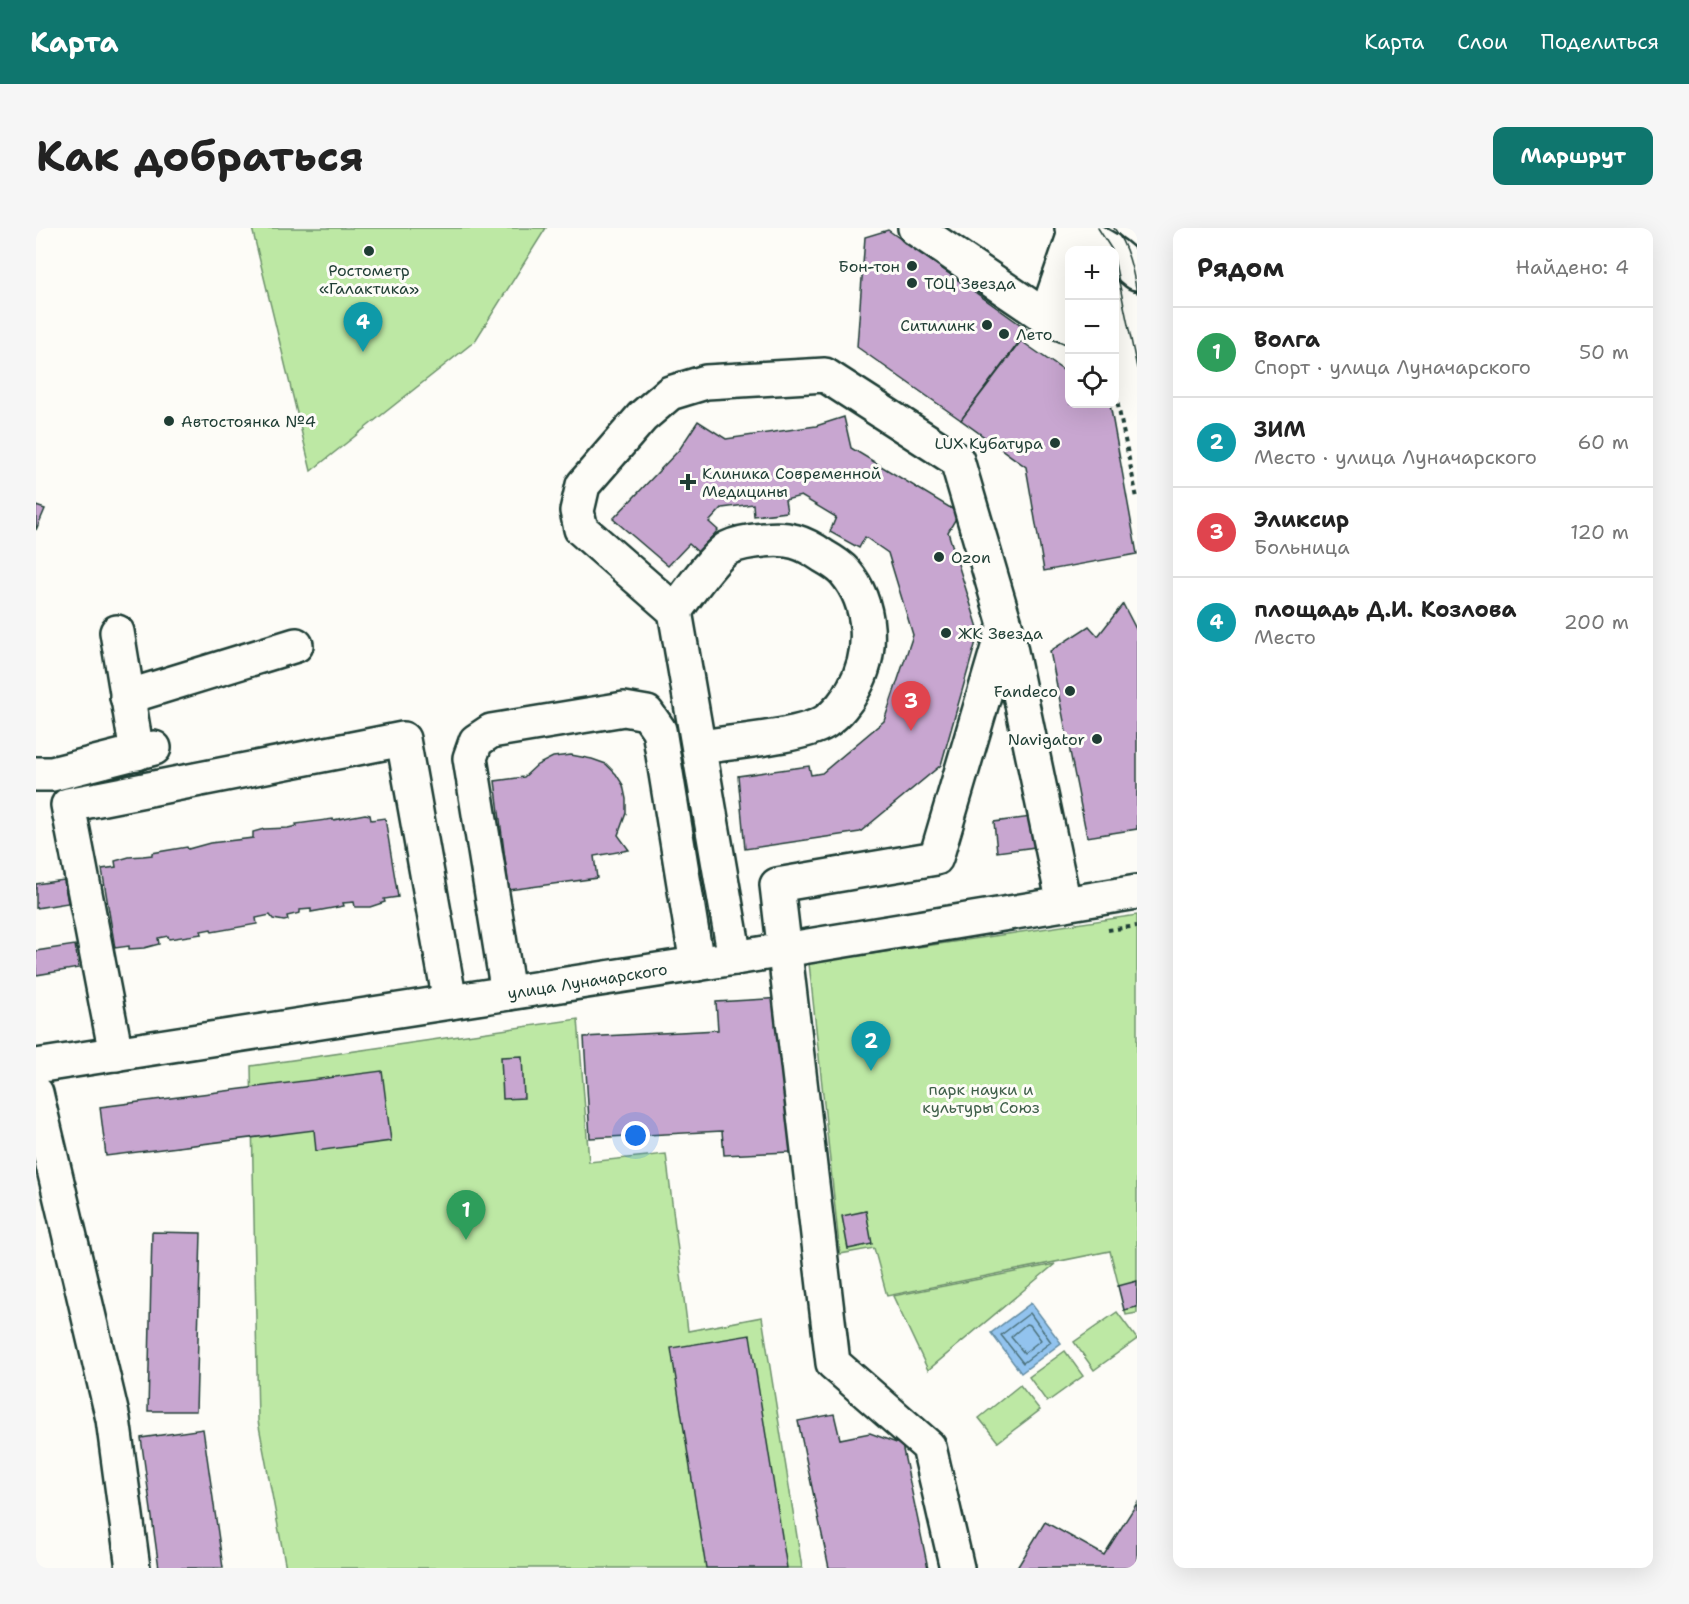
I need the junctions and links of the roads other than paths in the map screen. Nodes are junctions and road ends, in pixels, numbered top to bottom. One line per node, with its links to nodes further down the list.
1 (915, 228): 6 (street)
2 (1074, 229): 3 (street); 6 (street)
3 (1102, 246)
4 (1119, 258): 5 (street)
5 (1137, 273)
6 (1058, 322)
7 (675, 611): 8 (street); 12 (street); 12 (street)
8 (1005, 624): 15 (street); 16 (street)
9 (117, 632): 11 (street)
10 (296, 645): 11 (street)
11 (128, 698): 13 (street)
12 (700, 747): 17 (street)
13 (36, 774)
14 (1137, 892): 15 (street, улица Луначарского)
15 (1064, 904): 16 (street, улица Луначарского)
16 (786, 949): 17 (street, улица Луначарского); 25 (street)
17 (735, 958): 18 (street, улица Луначарского)
18 (697, 964): 19 (street, улица Луначарского); 19 (street)
19 (508, 993): 20 (street, улица Луначарского)
20 (450, 1002): 21 (street, улица Луначарского); 21 (street)
21 (116, 1054): 22 (street, улица Луначарского)
22 (36, 1066)
23 (36, 1093): 24 (street)
24 (133, 1568)
25 (957, 1568)

